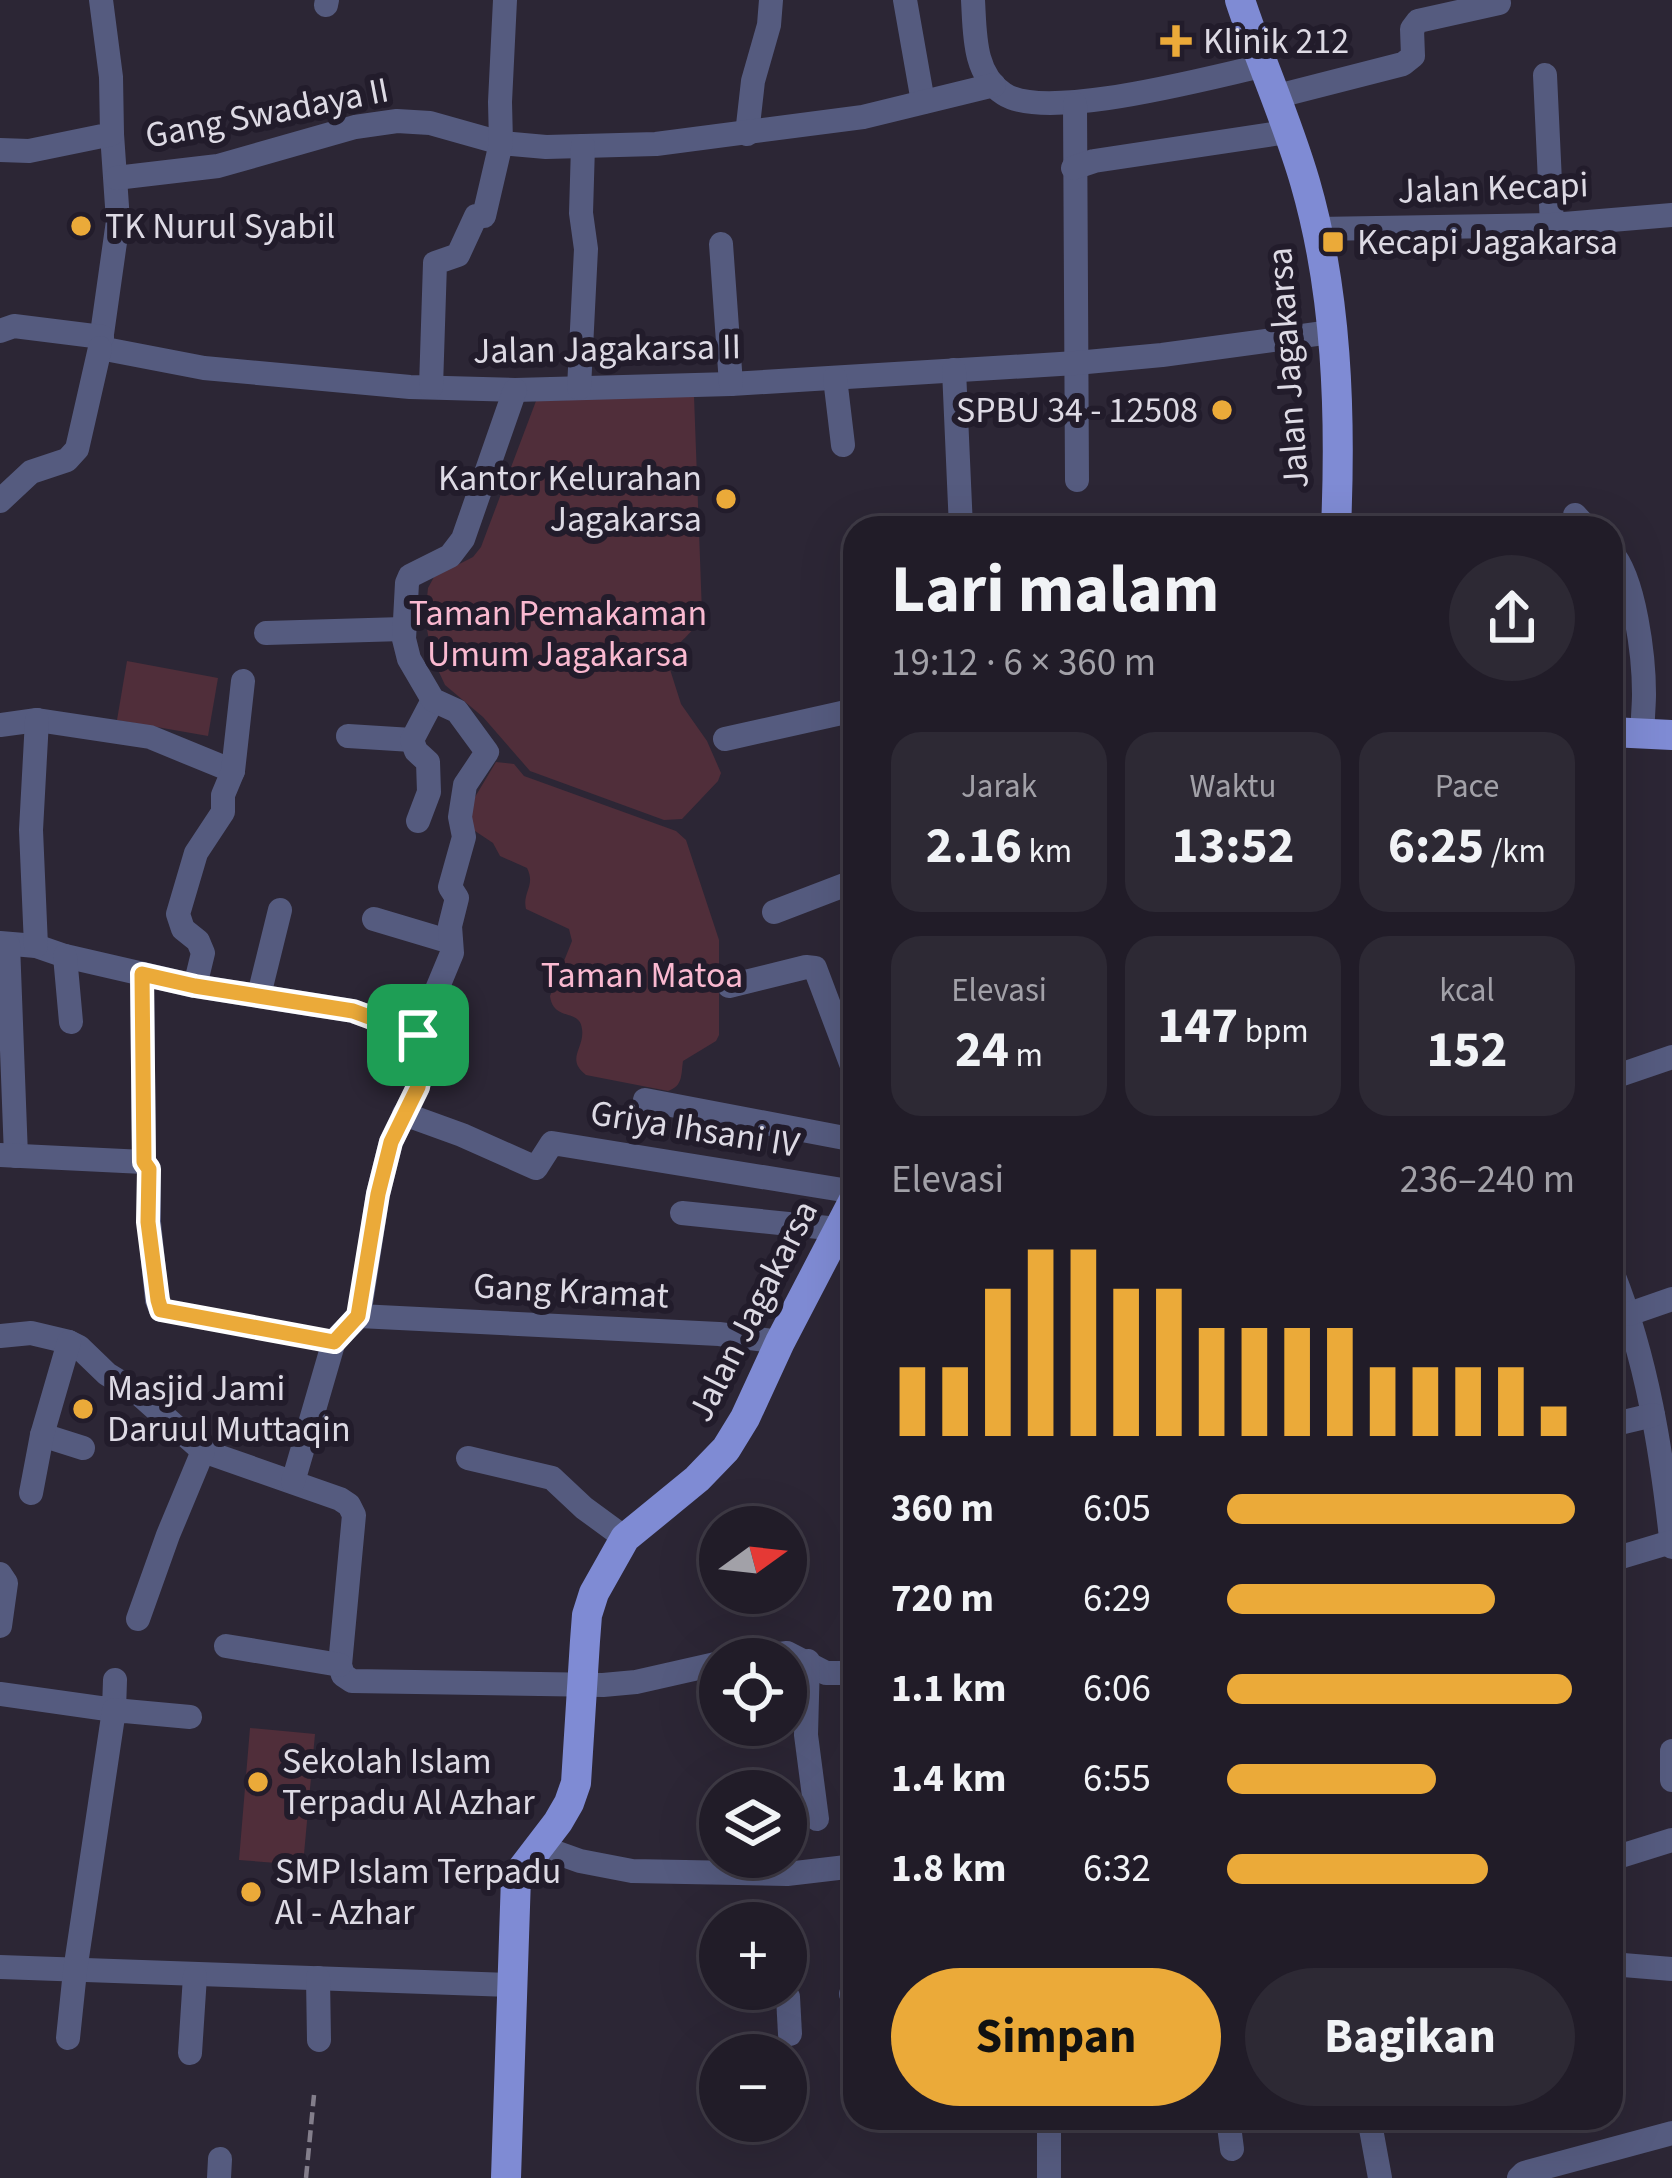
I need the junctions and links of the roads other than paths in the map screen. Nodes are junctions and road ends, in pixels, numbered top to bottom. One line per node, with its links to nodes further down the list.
1 (100, 0): 15 (street)
2 (505, 0): 17 (street)
3 (772, 0): 16 (street)
4 (905, 0): 12 (street)
5 (973, 0): 10 (street)
6 (1240, 0): 8 (main road, Jalan Jagakarsa)
7 (1499, 2): 11 (street)
8 (1262, 66): 11 (main road, Jalan Jagakarsa); 13 (street)
9 (1545, 75): 23 (street)
10 (994, 85): 12 (street, Gang Swadaya II); 13 (street)
11 (1274, 97): 14 (main road, Jalan Jagakarsa)
12 (923, 102): 16 (street, Gang Swadaya II)
13 (1075, 104): 20 (street)
14 (1287, 132): 20 (street); 24 (main road, Jalan Jagakarsa)
15 (112, 134): 19 (street); 21 (street)
16 (747, 134): 18 (street, Gang Swadaya II)
17 (501, 143): 18 (street, Gang Swadaya II); 21 (street, Gang Swadaya II); 33 (street)
18 (583, 146): 34 (street)
19 (0, 150)
20 (1073, 168): 29 (street)
21 (116, 178): 28 (street)
22 (1672, 215): 23 (street, Jalan Kecapi)
23 (1552, 225): 24 (street, Jalan Kecapi)
24 (1317, 229): 27 (main road, Jalan Jagakarsa)
25 (721, 244): 32 (street)
26 (0, 332): 28 (street, Jalan Jagakarsa II)
27 (1331, 332): 29 (street, Jalan Jagakarsa II); 42 (main road, Jalan Jagakarsa)
28 (101, 342): 33 (street, Jalan Jagakarsa II); 37 (street)
29 (1076, 363): 30 (street, Jalan Jagakarsa II); 39 (street)
30 (954, 370): 31 (street, Jalan Jagakarsa II); 41 (street)
31 (835, 378): 32 (street, Jalan Jagakarsa II); 36 (street)
32 (731, 384): 34 (street, Jalan Jagakarsa II)
33 (431, 387): 35 (street, Jalan Jagakarsa II)
34 (579, 388): 35 (street, Jalan Jagakarsa II)
35 (515, 390): 44 (street)
36 (843, 445)
37 (31, 472): 38 (street); 40 (street)
38 (0, 479)
39 (1077, 480)
40 (0, 502)
41 (960, 516)
42 (1336, 516)
43 (1623, 567): 52 (street)
44 (403, 629): 45 (street); 47 (street)
45 (266, 633)
46 (242, 681): 56 (street)
47 (433, 700): 55 (street); 62 (street)
48 (843, 713): 54 (street)
49 (37, 720): 50 (street); 56 (street); 64 (street)
50 (0, 725)
51 (1623, 733): 52 (main road)
52 (1657, 734)
53 (348, 736): 55 (street)
54 (725, 739)
55 (412, 740): 57 (street)
56 (233, 771): 67 (street)
57 (418, 820)
58 (843, 885): 60 (street)
59 (280, 910): 69 (street)
60 (774, 912)
61 (374, 919): 62 (street)
62 (451, 942): 71 (street)
63 (4, 943): 64 (street); 78 (street)
64 (36, 946): 65 (street)
65 (65, 956): 66 (street); 70 (street)
66 (142, 974): 67 (street); 79 (street)
67 (195, 986): 69 (street)
68 (729, 986): 72 (street)
69 (259, 995): 71 (street)
70 (71, 1022)
71 (418, 1035): 76 (street)
72 (843, 1043)
73 (1672, 1057): 74 (street)
74 (1623, 1074)
75 (645, 1100): 77 (street)
76 (404, 1114): 80 (street, Griya Ihsani IV); 88 (street)
77 (843, 1138)
78 (8, 1155): 79 (street)
79 (144, 1162): 86 (street)
80 (843, 1193)
81 (682, 1213): 83 (street)
82 (843, 1219): 83 (main road, Jalan Jagakarsa)
83 (838, 1229): 91 (main road, Jalan Jagakarsa)
84 (1623, 1299): 87 (street)
85 (1672, 1299): 87 (street)
86 (161, 1310)
87 (1629, 1314): 93 (street)
88 (358, 1316): 91 (street, Gang Kramat); 98 (street)
89 (0, 1336): 90 (street)
90 (69, 1342): 94 (street); 96 (street)
91 (780, 1342): 100 (main road, Jalan Jagakarsa)
92 (1623, 1425): 93 (street)
93 (1661, 1427): 101 (street)
94 (42, 1435): 95 (street); 99 (street)
95 (83, 1448)
96 (203, 1451): 98 (street); 104 (street)
97 (468, 1458): 100 (street)
98 (293, 1482): 108 (street)
99 (31, 1493)
100 (625, 1538): 112 (main road, Jalan Jagakarsa)
101 (1672, 1544): 102 (street)
102 (1623, 1556)
103 (0, 1574): 105 (street)
104 (138, 1619)
105 (0, 1626)
106 (226, 1646): 108 (street)
107 (808, 1661): 110 (street); 118 (street)
108 (340, 1665): 112 (street)
109 (699, 1668): 112 (street)
110 (843, 1673)
111 (115, 1680): 114 (street)
112 (583, 1686): 120 (main road, Jalan Jagakarsa)
113 (0, 1694): 114 (street)
114 (114, 1710): 115 (street); 126 (street)
115 (190, 1717)
116 (1672, 1751): 117 (street)
117 (1672, 1780)
118 (817, 1819)
119 (1672, 1840): 121 (street)
120 (538, 1846): 122 (street); 129 (main road, Jalan Jagakarsa)
121 (1623, 1855)
122 (843, 1867)
123 (1623, 1965): 125 (street)
124 (0, 1967): 126 (street)
125 (1672, 1970)
126 (75, 1971): 127 (street); 132 (street)
127 (195, 1976): 128 (street); 134 (street)
128 (318, 1978): 129 (street); 133 (street)
129 (511, 1985): 140 (main road, Jalan Jagakarsa)
130 (789, 2010): 131 (street)
131 (790, 2034)
132 (68, 2038)
133 (320, 2040)
134 (190, 2053)
135 (1049, 2130): 141 (street)
136 (1230, 2130): 139 (street)
137 (1371, 2130): 142 (street)
138 (1672, 2133): 143 (street)
139 (1232, 2149)
140 (506, 2178)
141 (1049, 2178)
142 (1380, 2178)
143 (1519, 2178)

